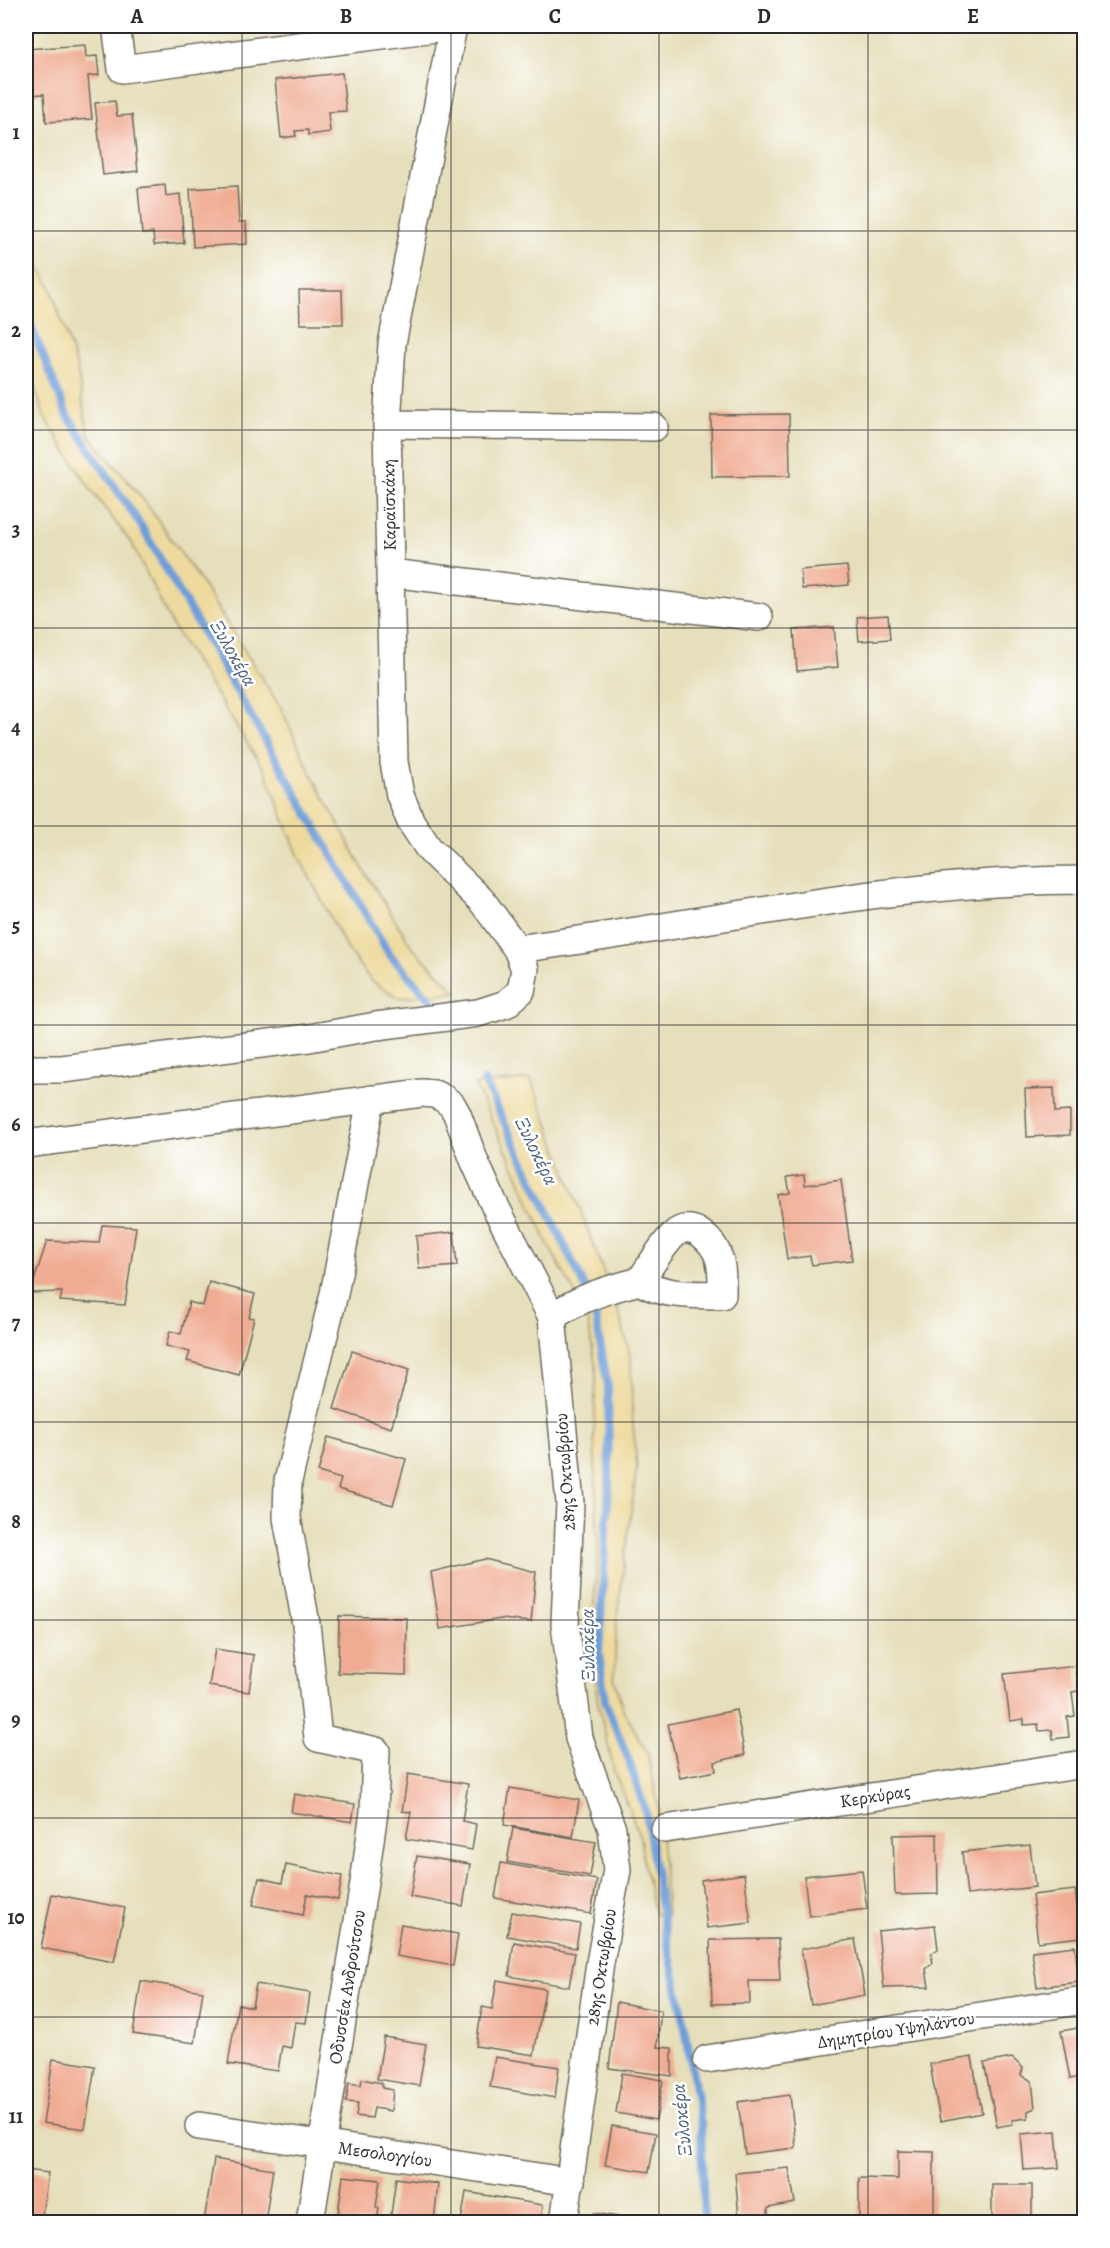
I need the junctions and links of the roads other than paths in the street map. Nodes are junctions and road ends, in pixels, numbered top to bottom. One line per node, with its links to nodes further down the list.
1 (116, 26): 2 (street)
2 (452, 26): 3 (street, Καραϊσκάκη)
3 (387, 424): 4 (street); 5 (street, Καραϊσκάκη)
4 (654, 427)
5 (390, 573): 6 (street); 8 (street, Καραϊσκάκη)
6 (759, 617)
7 (1084, 880): 8 (street)
8 (517, 949): 9 (street)
9 (26, 1067)
10 (371, 1099): 11 (street); 13 (street, 28ης Οκτωβρίου); 19 (street, Οδυσσέα Ανδρούτσου)
11 (26, 1144)
12 (640, 1281): 13 (street)
13 (552, 1317): 20 (street, 28ης Οκτωβρίου)
14 (1084, 1764): 15 (street, Κερκύρας)
15 (665, 1829)
16 (1084, 2000): 17 (street, Δημητρίου Υψηλάντου)
17 (707, 2059)
18 (199, 2126): 19 (street, Μεσολογγίου)
19 (322, 2145): 20 (street, Μεσολογγίου); 21 (street, Οδυσσέα Ανδρούτσου)
20 (571, 2181): 22 (street, 28ης Οκτωβρίου)
21 (310, 2223)
22 (564, 2223)

